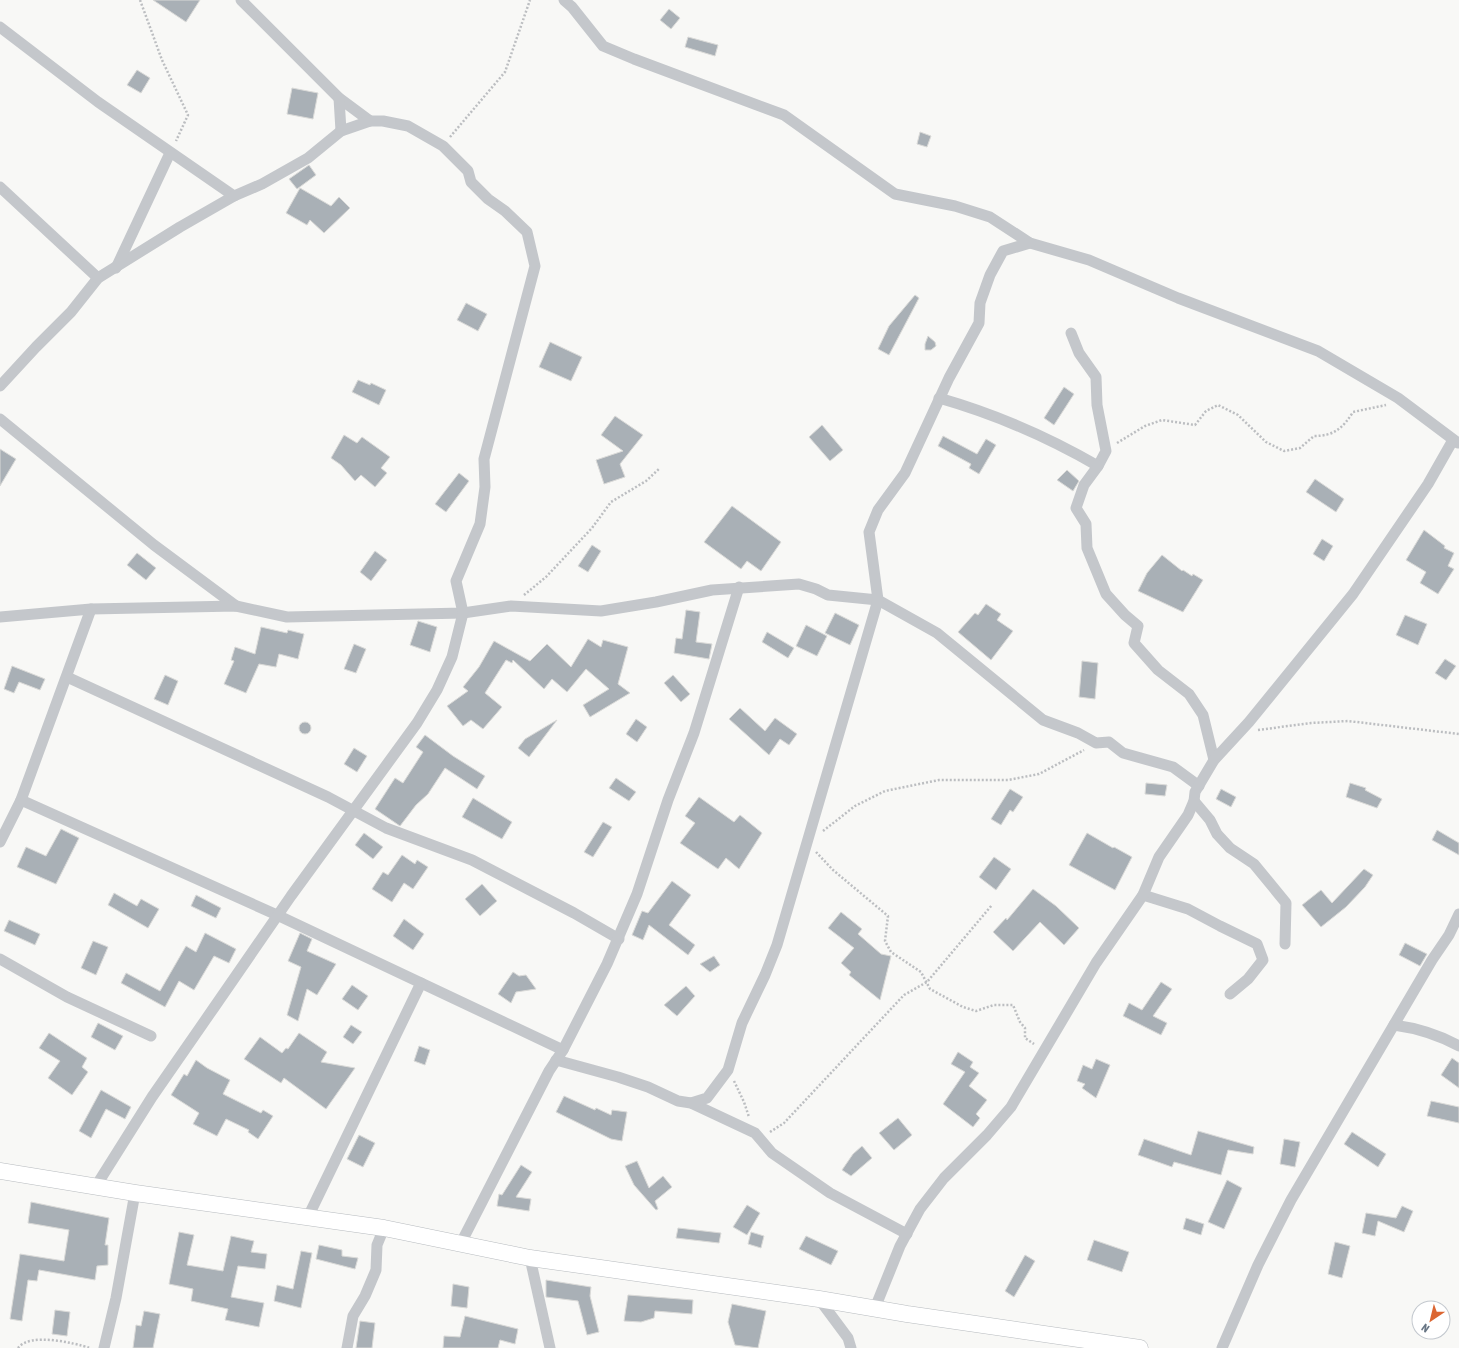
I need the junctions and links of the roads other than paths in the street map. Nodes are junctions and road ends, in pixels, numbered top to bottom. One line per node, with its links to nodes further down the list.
1 (241, 0): 4 (street)
2 (564, 0): 10 (street)
3 (0, 27): 7 (street)
4 (339, 98): 5 (street); 6 (street)
5 (370, 121): 6 (street); 23 (street)
6 (341, 131): 9 (street)
7 (170, 153): 9 (street); 11 (street)
8 (0, 187): 12 (street)
9 (234, 196): 11 (street)
10 (1030, 244): 15 (street); 17 (street)
11 (116, 268): 12 (street)
12 (98, 278): 14 (street)
13 (1071, 333): 18 (street)
14 (0, 386)
15 (939, 398): 18 (street); 20 (street)
16 (0, 420): 21 (street)
17 (1456, 442): 26 (street)
18 (1098, 466): 26 (street)
19 (739, 587): 20 (street); 23 (street); 35 (street)
20 (878, 600): 27 (street); 45 (street)
21 (236, 606): 22 (street); 23 (street)
22 (92, 608): 24 (street); 25 (street)
23 (463, 613): 30 (street)
24 (0, 617)
25 (67, 678): 28 (street); 30 (street)
26 (1214, 760): 27 (street)
27 (1199, 786): 29 (street)
28 (21, 800): 31 (street); 34 (street)
29 (1194, 801): 32 (street); 36 (street)
30 (353, 812): 34 (street); 35 (street)
31 (0, 842)
32 (1143, 895): 39 (street); 51 (street)
33 (1459, 914): 40 (street)
34 (278, 915): 38 (street); 47 (street)
35 (619, 939): 43 (street)
36 (1285, 944)
37 (0, 959): 41 (street)
38 (421, 983): 43 (street); 49 (street)
39 (1230, 994)
40 (1394, 1025): 42 (street); 61 (street)
41 (151, 1036)
42 (1459, 1046)
43 (563, 1050): 44 (street)
44 (556, 1060): 45 (street); 52 (street)
45 (691, 1103): 51 (street)
46 (0, 1171): 47 (street)
47 (96, 1186): 48 (street)
48 (135, 1193): 49 (street); 56 (street)
49 (308, 1218): 50 (street)
50 (384, 1228): 52 (street); 57 (street)
51 (906, 1234): 55 (street)
52 (461, 1243): 53 (street)
53 (530, 1258): 54 (street); 58 (street)
54 (819, 1299): 55 (street); 59 (street)
55 (875, 1308): 60 (street)
56 (104, 1348)
57 (347, 1348)
58 (550, 1348)
59 (851, 1348)
60 (1140, 1348)
61 (1222, 1348)

